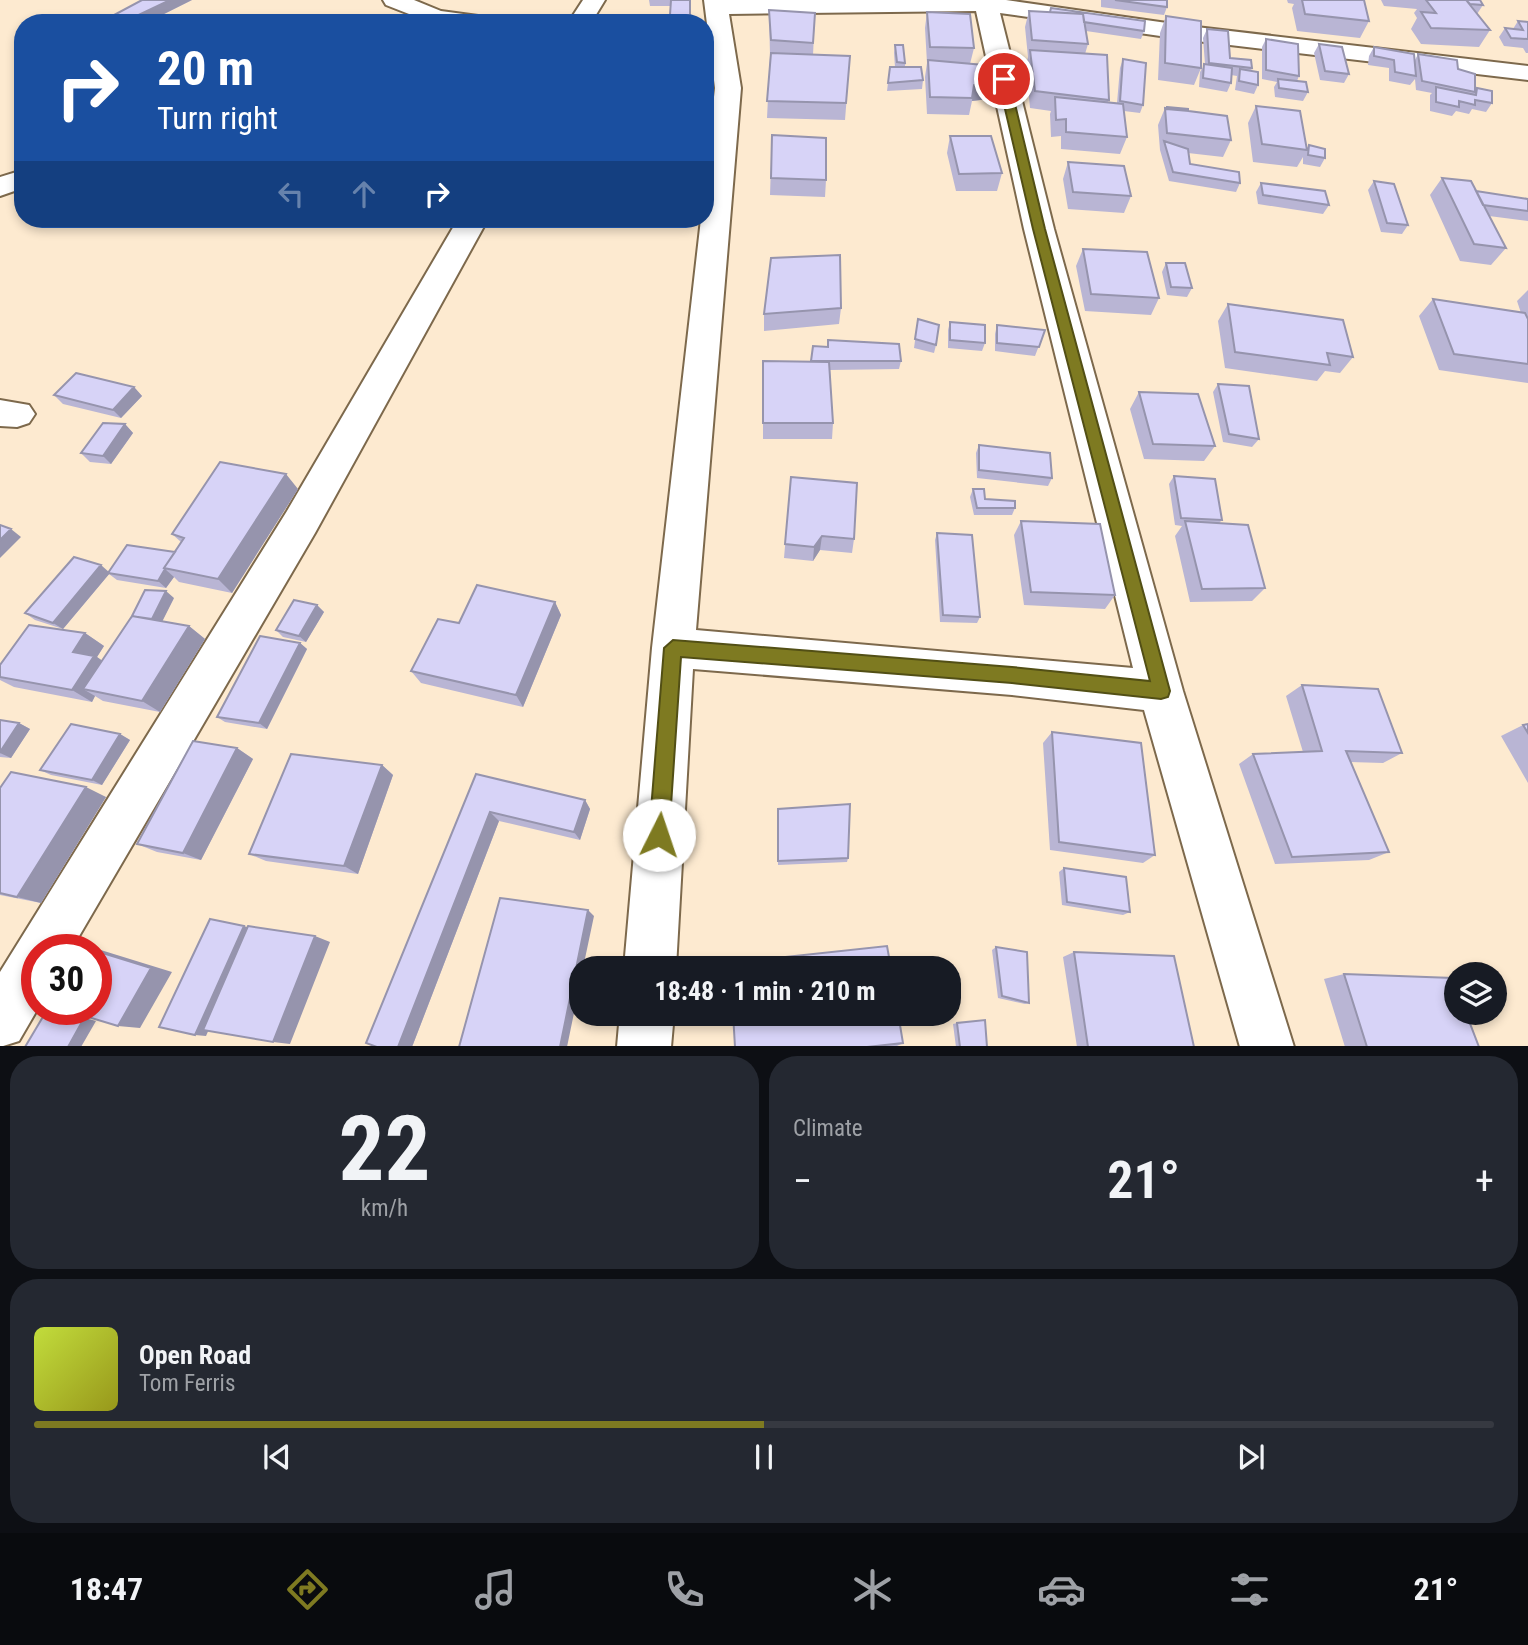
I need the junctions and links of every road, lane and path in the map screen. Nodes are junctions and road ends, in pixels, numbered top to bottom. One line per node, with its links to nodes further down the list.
1 (394, 0): 4 (street)
2 (986, 2): 3 (street); 5 (street); 8 (street)
3 (715, 3): 7 (street)
4 (418, 14)
5 (1528, 73)
6 (468, 228): 9 (street)
7 (673, 648): 8 (street); 10 (street)
8 (1161, 691): 15 (street)
9 (52, 934)
10 (651, 956)
11 (21, 986): 12 (street)
12 (0, 1022)
13 (645, 1026): 14 (street)
14 (644, 1046)
15 (1267, 1046)

